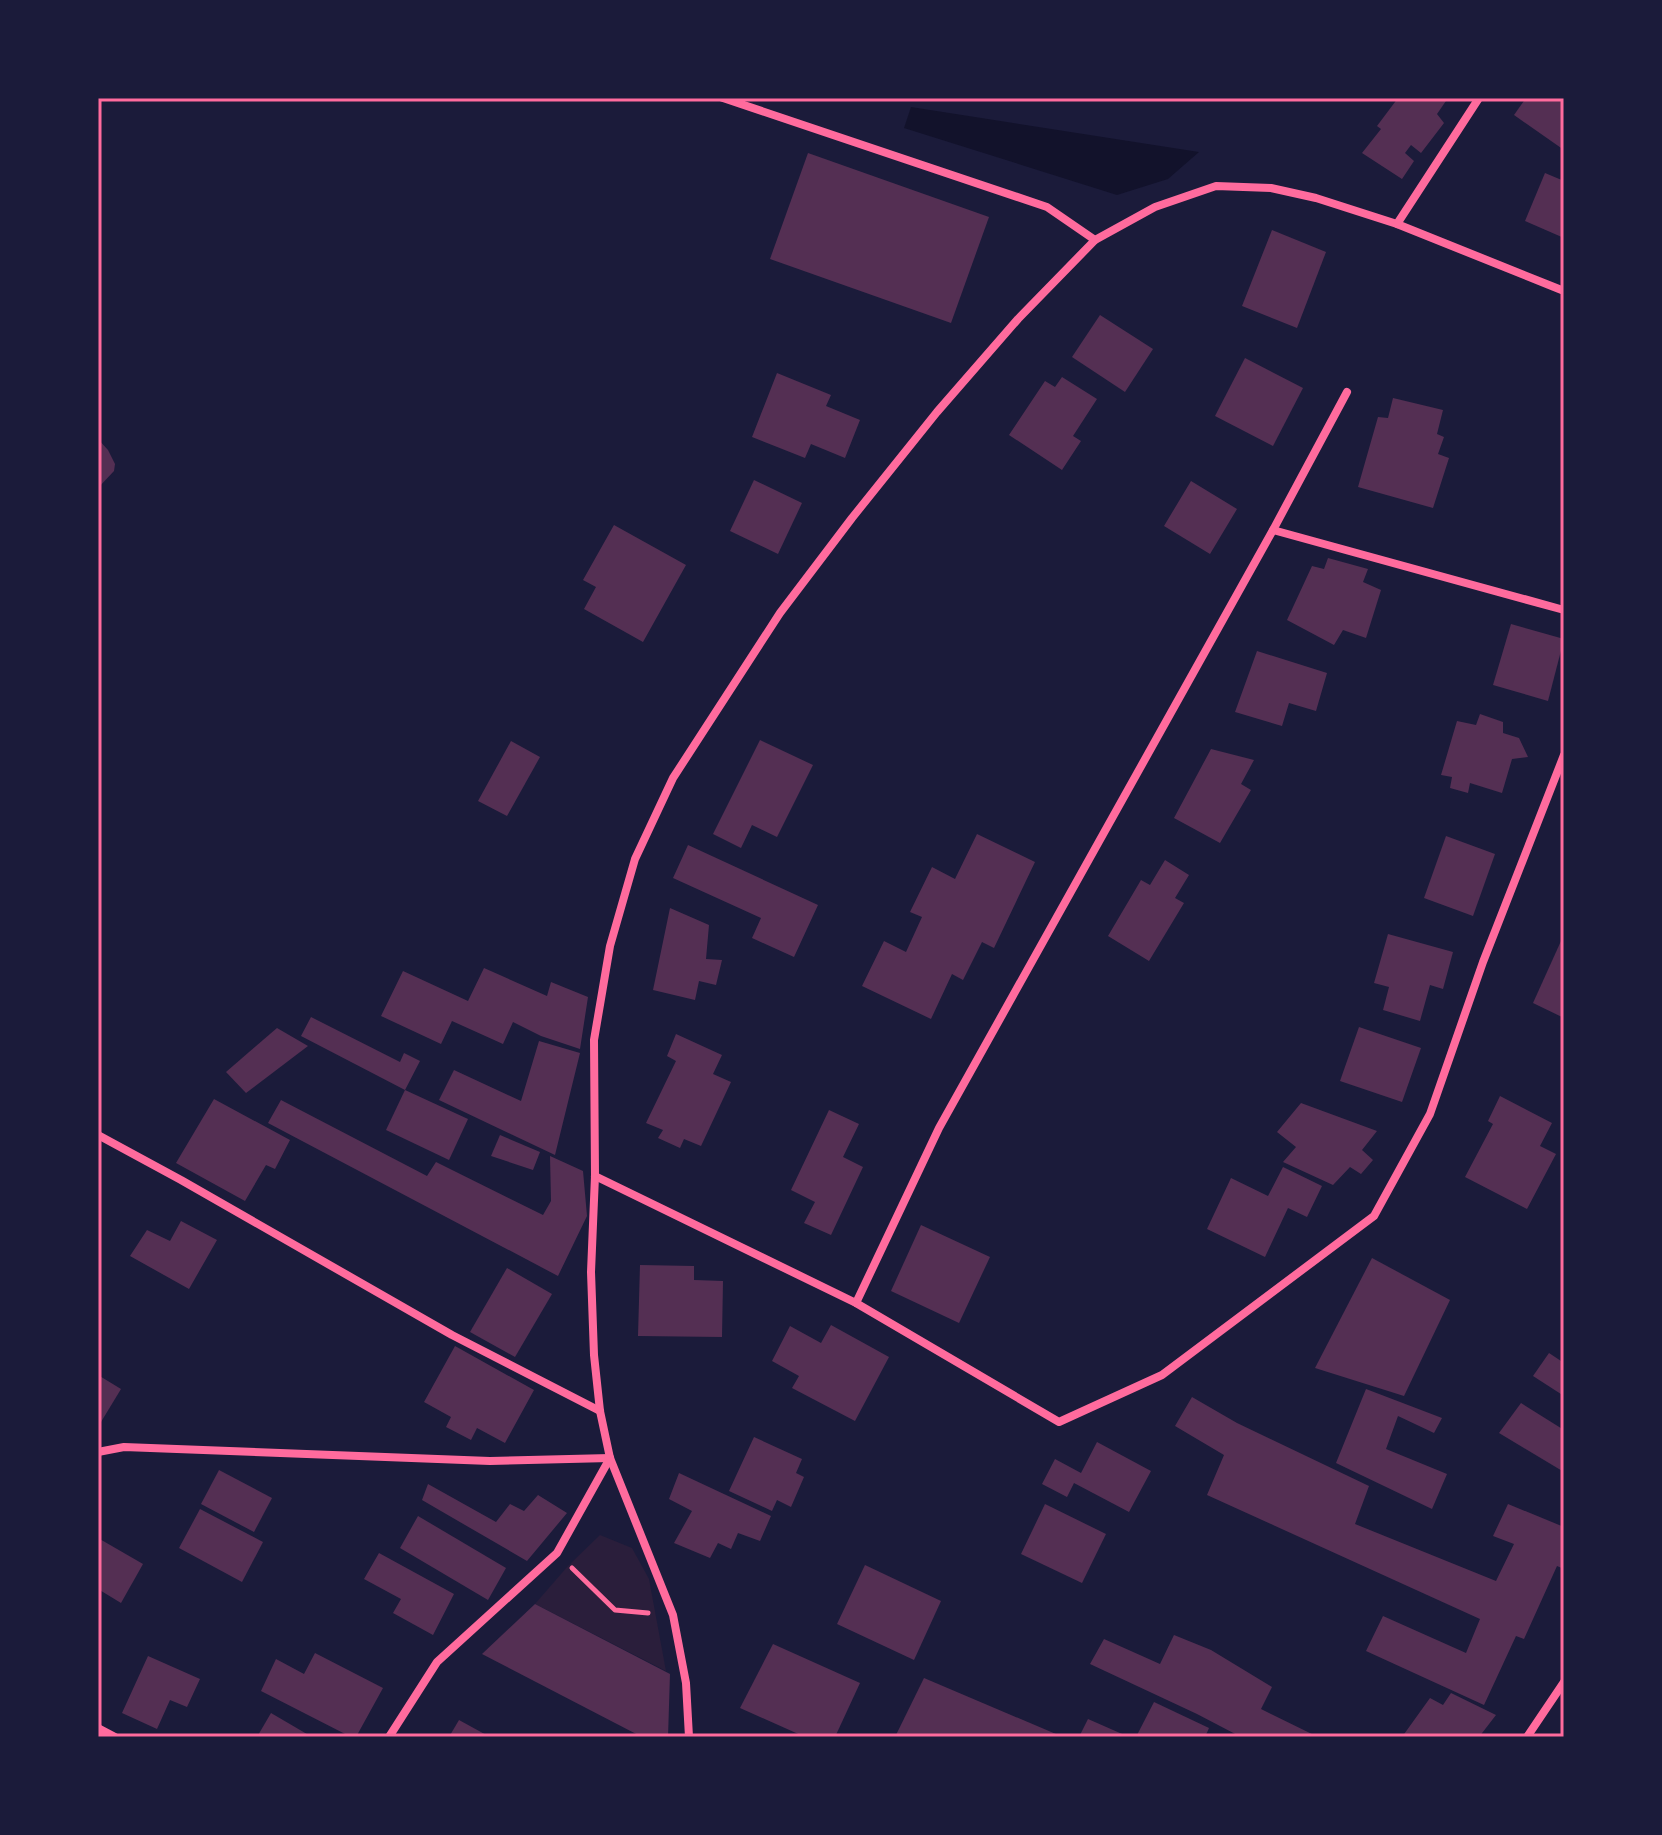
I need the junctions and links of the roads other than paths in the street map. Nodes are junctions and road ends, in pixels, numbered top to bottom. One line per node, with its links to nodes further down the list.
1 (723, 98): 4 (street)
2 (1479, 98): 3 (street)
3 (1397, 224): 4 (street); 5 (street)
4 (1095, 240): 11 (street)
5 (1564, 291)
6 (1347, 392): 7 (street)
7 (1273, 530): 8 (street); 12 (street)
8 (1564, 610)
9 (1564, 755): 12 (street)
10 (98, 1135): 13 (street)
11 (595, 1176): 12 (street); 13 (street)
12 (856, 1303)
13 (600, 1411): 15 (street)
14 (98, 1452): 15 (street)
15 (610, 1458): 19 (street); 20 (street)
16 (1564, 1682): 21 (street)
17 (98, 1728): 18 (street)
18 (115, 1737)
19 (389, 1737)
20 (689, 1737)
21 (1527, 1737)

